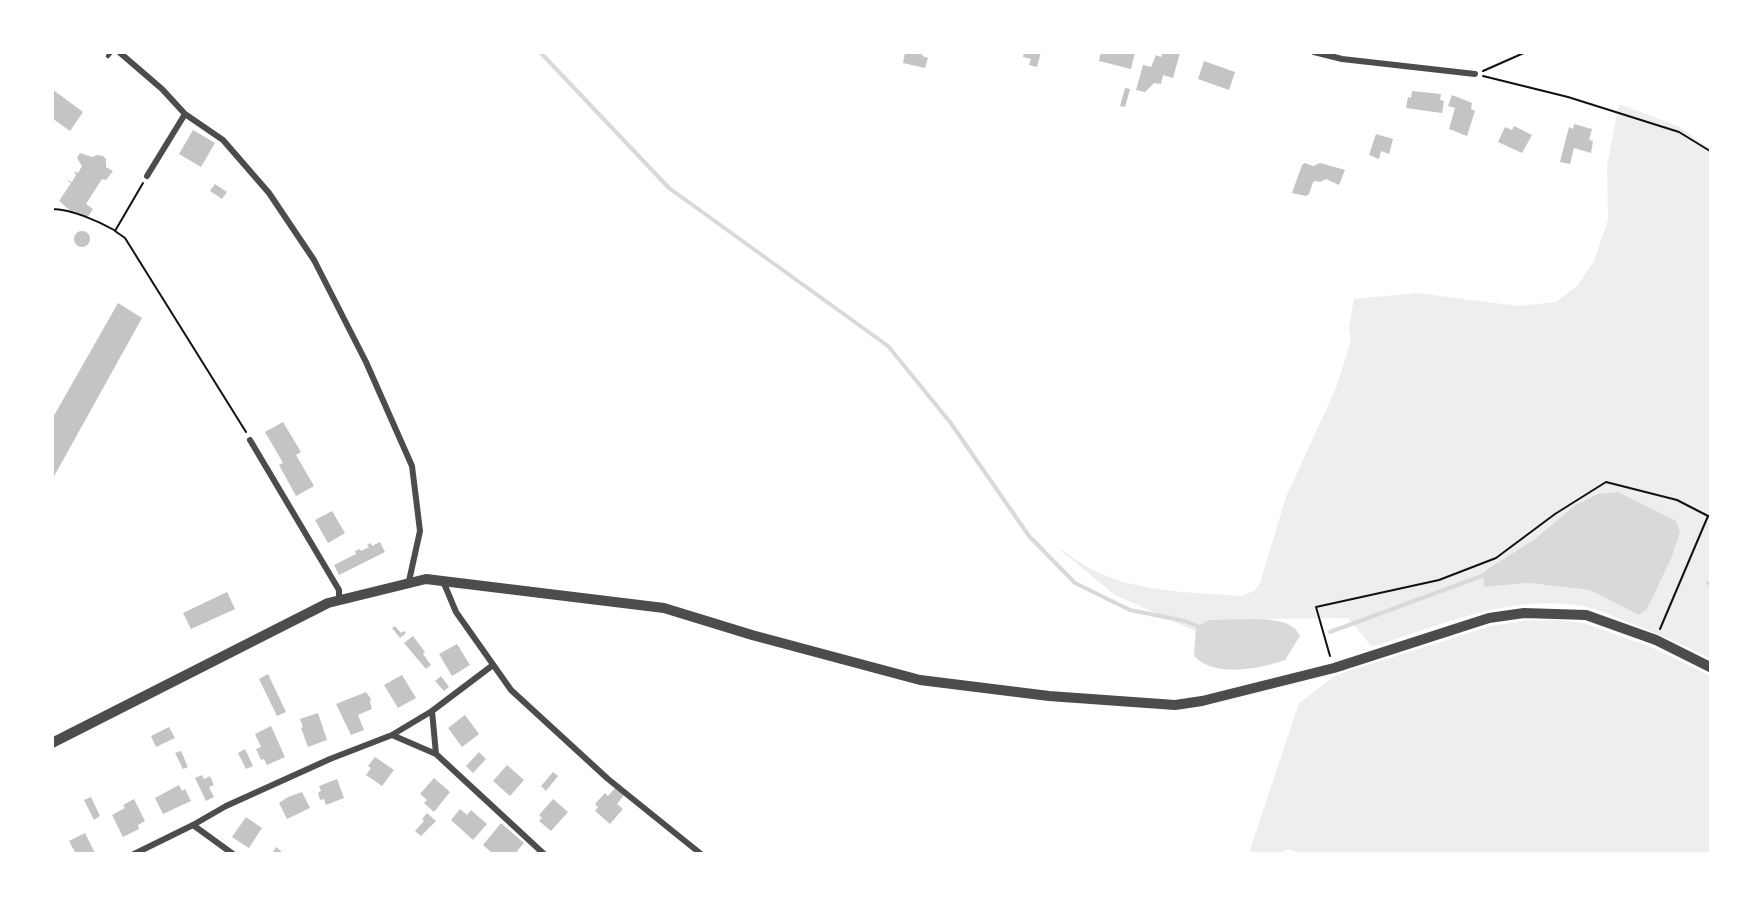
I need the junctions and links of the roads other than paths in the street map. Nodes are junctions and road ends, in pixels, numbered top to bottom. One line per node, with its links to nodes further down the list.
1 (119, 52): 4 (street)
2 (1314, 52): 3 (street)
3 (1475, 74)
4 (185, 114): 5 (street); 8 (street)
5 (147, 176)
6 (250, 440): 9 (street)
7 (443, 580): 8 (street); 10 (street); 11 (street)
8 (409, 581): 9 (street)
9 (339, 599): 14 (street)
10 (493, 665): 12 (street); 20 (street)
11 (1710, 667)
12 (432, 711): 13 (street); 15 (street)
13 (392, 735): 15 (street); 16 (street)
14 (52, 743)
15 (436, 754): 19 (street)
16 (193, 825): 17 (street); 18 (street)
17 (134, 854)
18 (233, 854)
19 (544, 854)
20 (701, 854)

